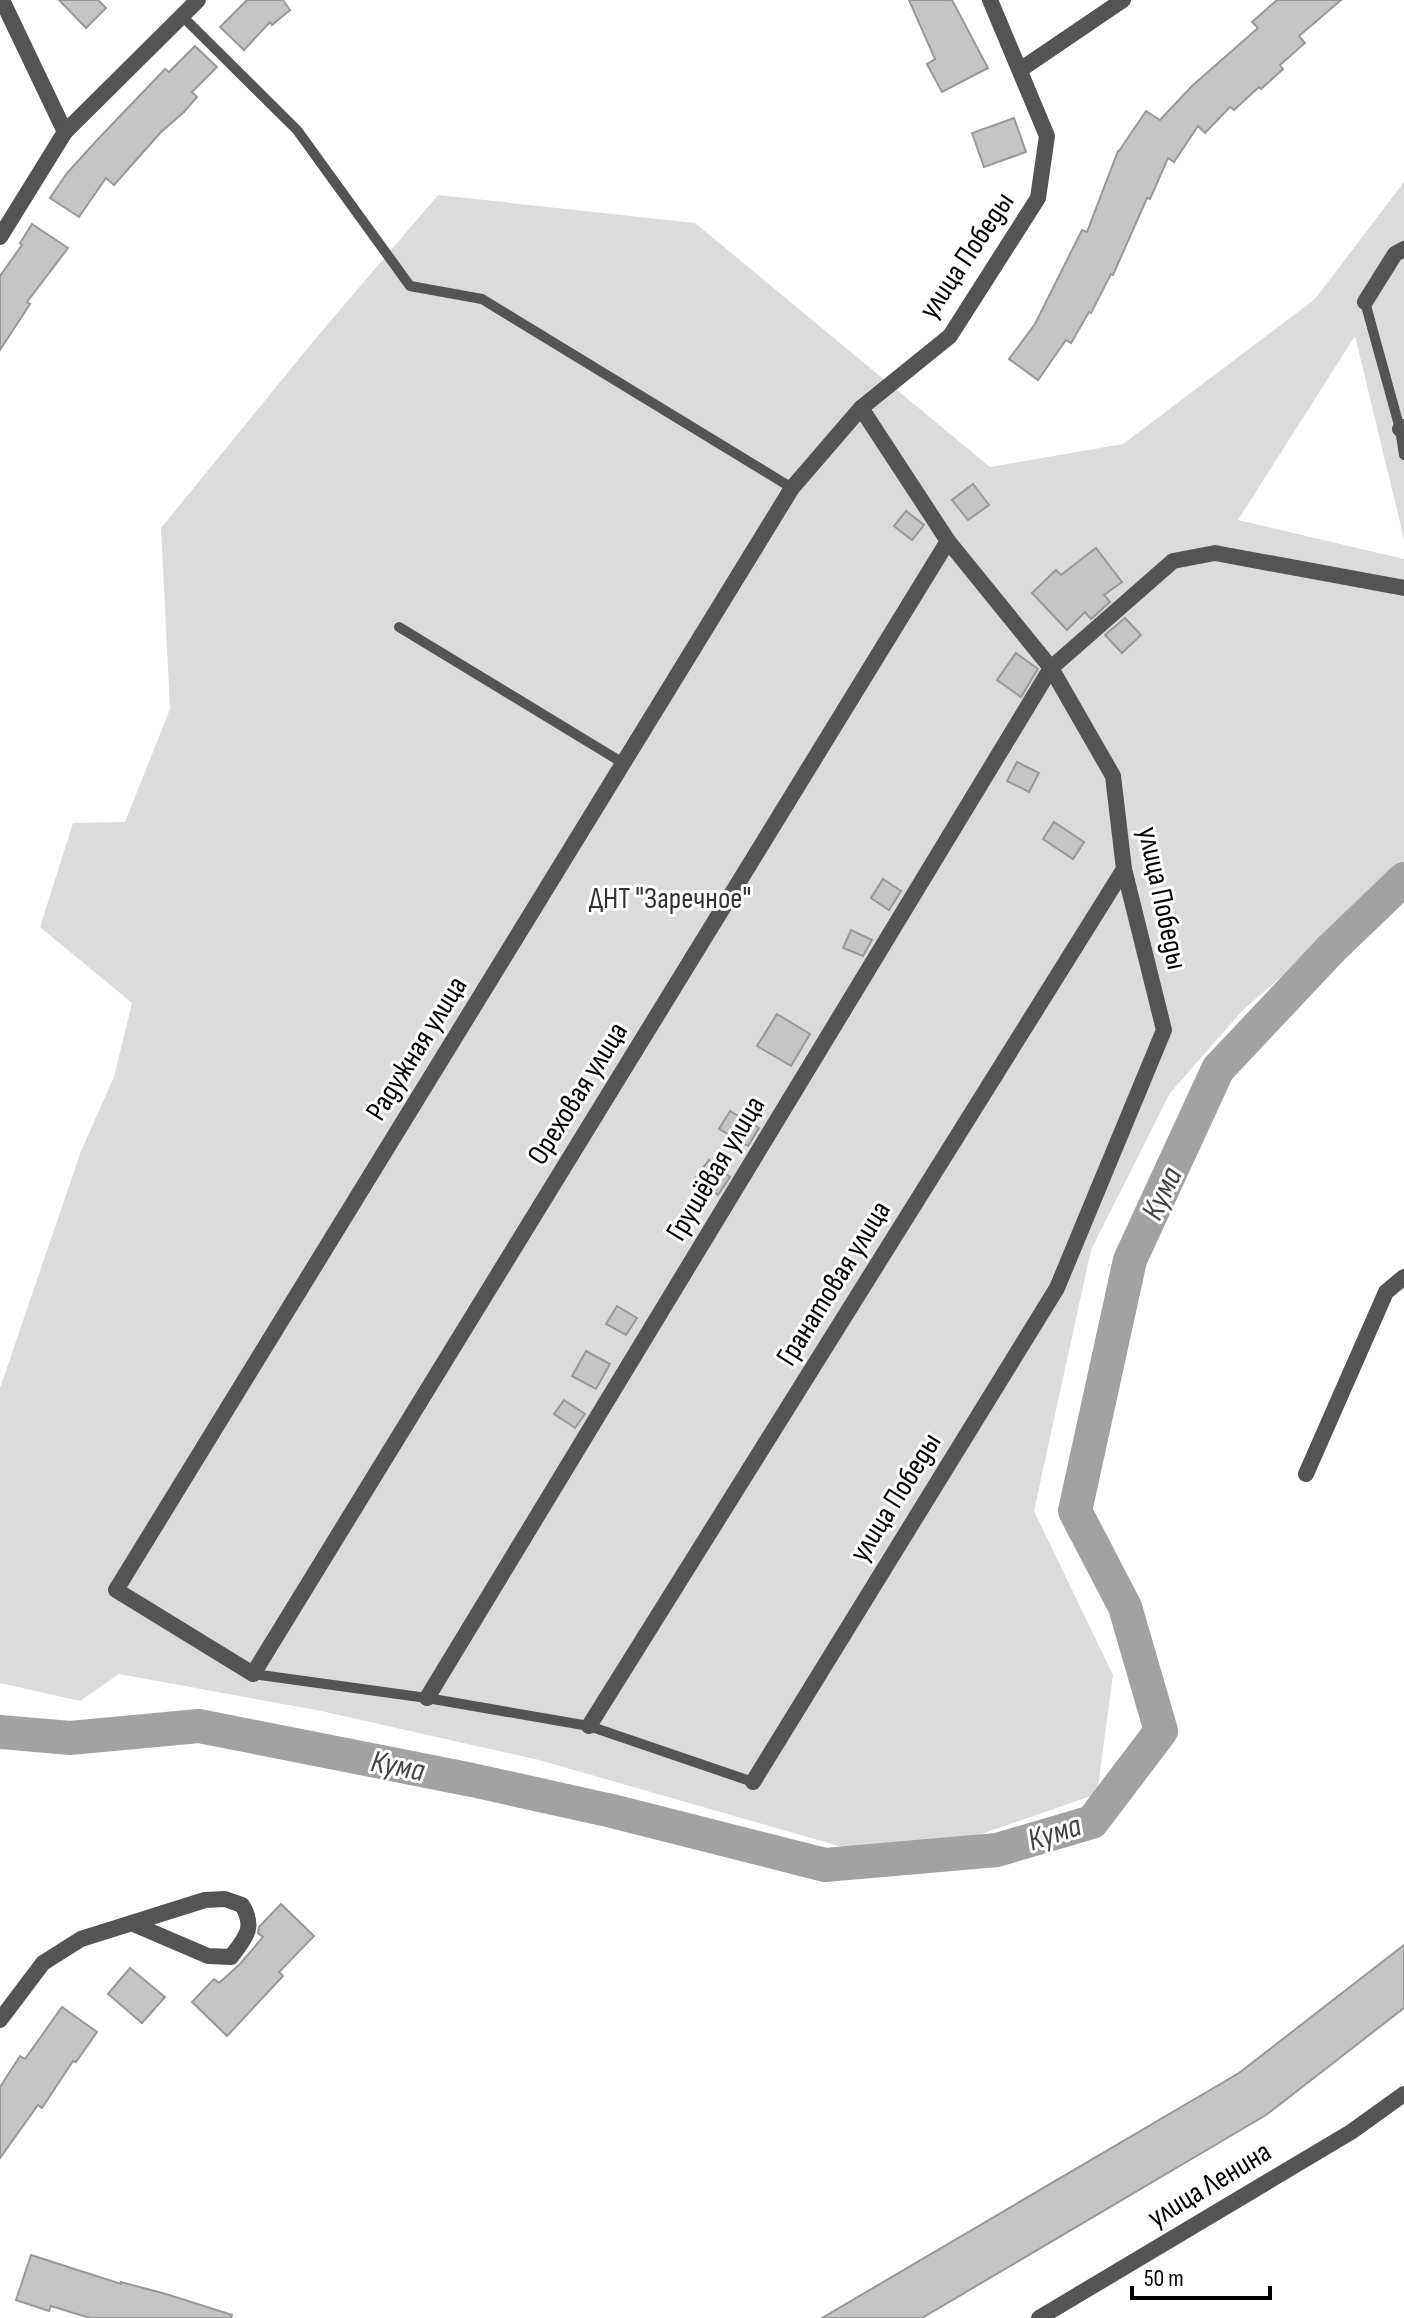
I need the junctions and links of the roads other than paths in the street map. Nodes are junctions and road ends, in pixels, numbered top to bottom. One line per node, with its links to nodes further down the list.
1 (2, 0): 7 (street)
2 (198, 0): 5 (street)
3 (990, 0): 6 (street, улица Победы)
4 (1123, 0): 6 (street)
5 (181, 15): 7 (street); 14 (lane)
6 (1020, 70): 11 (street, улица Победы)
7 (65, 132): 8 (street)
8 (0, 237)
9 (1404, 249): 10 (street)
10 (1365, 302): 12 (lane)
11 (861, 408): 14 (street, Радужная улица); 15 (street, улица Победы)
12 (1402, 428): 13 (lane)
13 (1404, 455)
14 (792, 488): 19 (street, Радужная улица)
15 (948, 541): 18 (street, улица Победы); 23 (street, Ореховая улица)
16 (1404, 588): 18 (street, Грушёвая улица)
17 (399, 627): 19 (lane)
18 (1051, 668): 20 (street, улица Победы); 24 (street, Грушёвая улица)
19 (623, 763): 23 (street, Радужная улица)
20 (1124, 869): 25 (street, Гранатовая улица); 26 (street, улица Победы)
21 (1404, 1277): 22 (street)
22 (1306, 1474)
23 (253, 1674): 24 (lane)
24 (427, 1698): 25 (lane)
25 (589, 1726): 26 (lane)
26 (753, 1782)
27 (131, 1923): 27 (street); 28 (street)
28 (0, 2020)
29 (1404, 2094): 30 (street, улица Ленина)
30 (1039, 2318)

